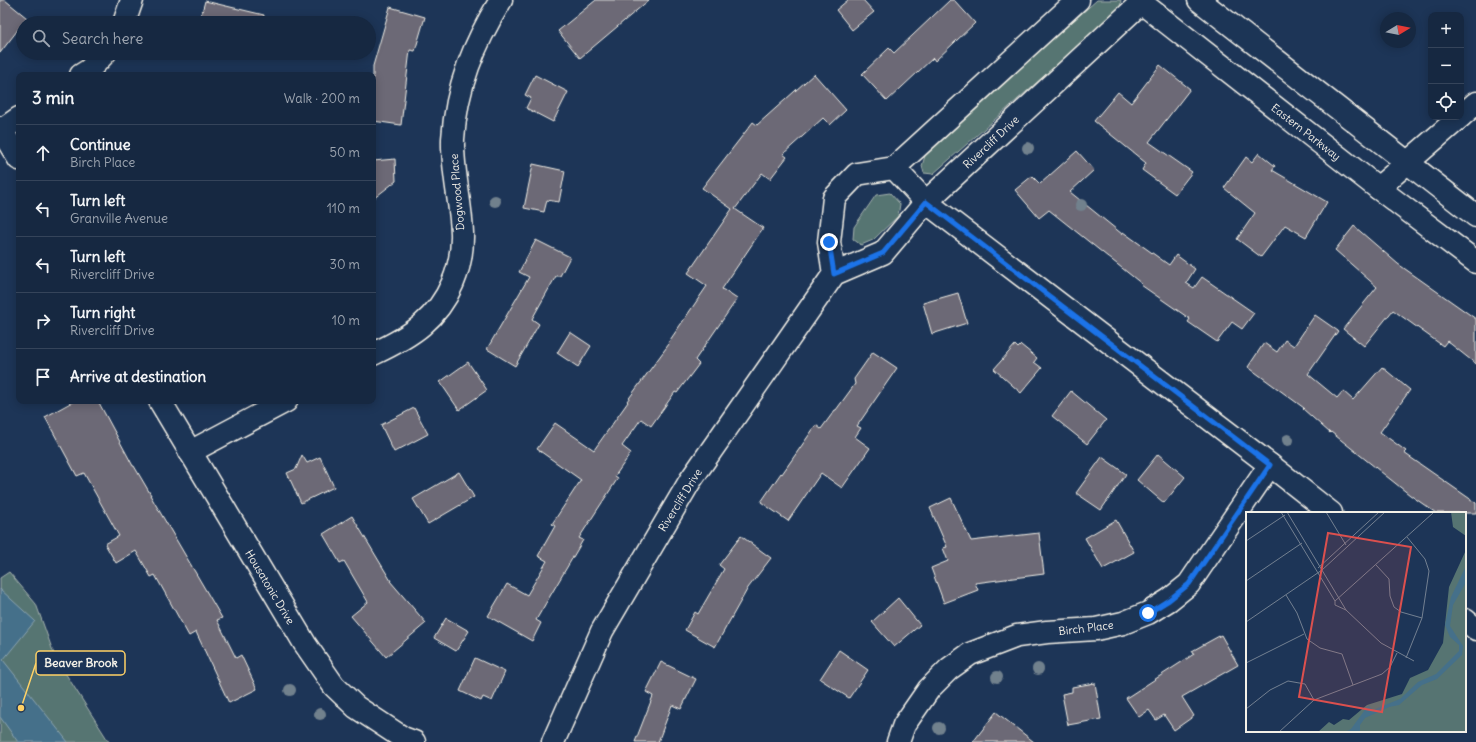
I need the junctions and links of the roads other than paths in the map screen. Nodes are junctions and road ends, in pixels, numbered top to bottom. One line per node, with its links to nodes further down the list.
1 (132, 0): 6 (street)
2 (501, 0): 21 (street, Dogwood Place)
3 (1078, 0): 15 (street)
4 (1199, 0): 14 (street)
5 (1141, 1): 16 (street, Eastern Parkway); 17 (street, Rivercliff Drive)
6 (126, 16)
7 (98, 60): 8 (street)
8 (86, 72)
9 (1476, 103): 10 (street)
10 (1464, 114)
11 (1457, 120): 14 (street)
12 (7, 126): 13 (street)
13 (16, 151)
14 (1408, 162): 16 (street); 18 (street)
15 (894, 168): 17 (street); 20 (street)
16 (1378, 188): 19 (street, Eastern Parkway)
17 (926, 202): 20 (street, Rivercliff Drive); 25 (street)
18 (1476, 216)
19 (1476, 262)
20 (834, 274): 30 (street, Rivercliff Drive)
21 (376, 352)
22 (162, 404): 24 (street, Housatonic Drive)
23 (280, 404): 24 (street)
24 (190, 452): 29 (street, Housatonic Drive)
25 (1270, 465): 26 (street); 31 (street, Birch Place)
26 (1330, 512)
27 (1466, 621): 28 (street)
28 (1476, 629)
29 (414, 742)
30 (553, 742)
31 (898, 742)

